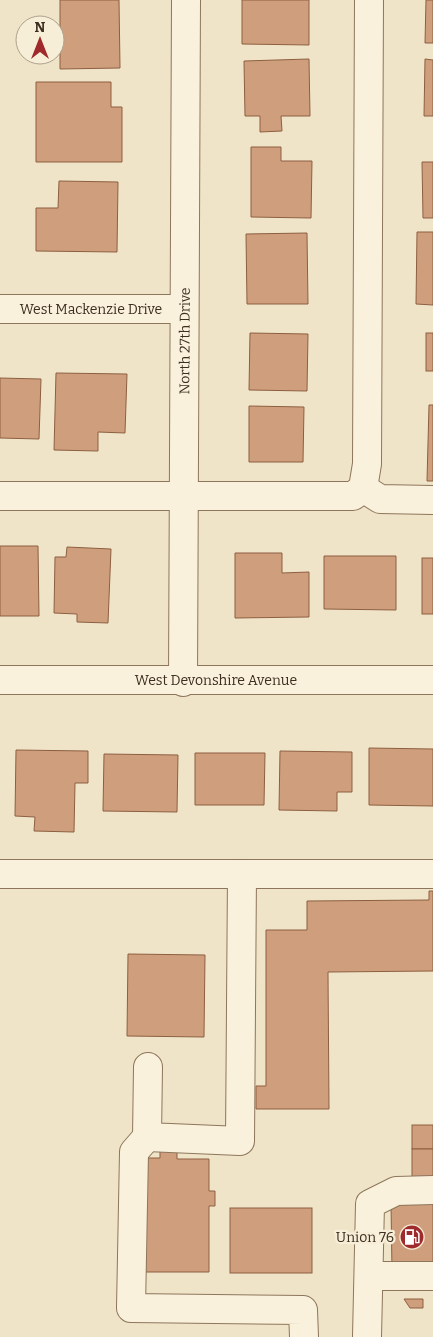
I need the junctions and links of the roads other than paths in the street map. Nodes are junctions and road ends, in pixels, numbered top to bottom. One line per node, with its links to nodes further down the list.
1 (186, 0): 4 (street, North 27th Drive)
2 (369, 0): 5 (street)
3 (0, 309): 4 (street, West Mackenzie Drive)
4 (183, 309): 7 (street, North 27th Drive)
5 (363, 488): 7 (street); 8 (street)
6 (0, 496): 7 (street)
7 (185, 497): 11 (street, North 27th Drive)
8 (433, 500)
9 (0, 680): 11 (street, West Devonshire Avenue)
10 (433, 680): 11 (street, West Devonshire Avenue)
11 (183, 682)
12 (0, 874): 13 (street)
13 (242, 874): 14 (street); 16 (street)
14 (433, 874)
15 (148, 1067): 16 (street)
16 (147, 1137): 20 (street)
17 (433, 1190): 18 (street)
18 (368, 1276): 19 (street); 21 (street)
19 (433, 1276)
20 (304, 1337)
21 (367, 1337)

